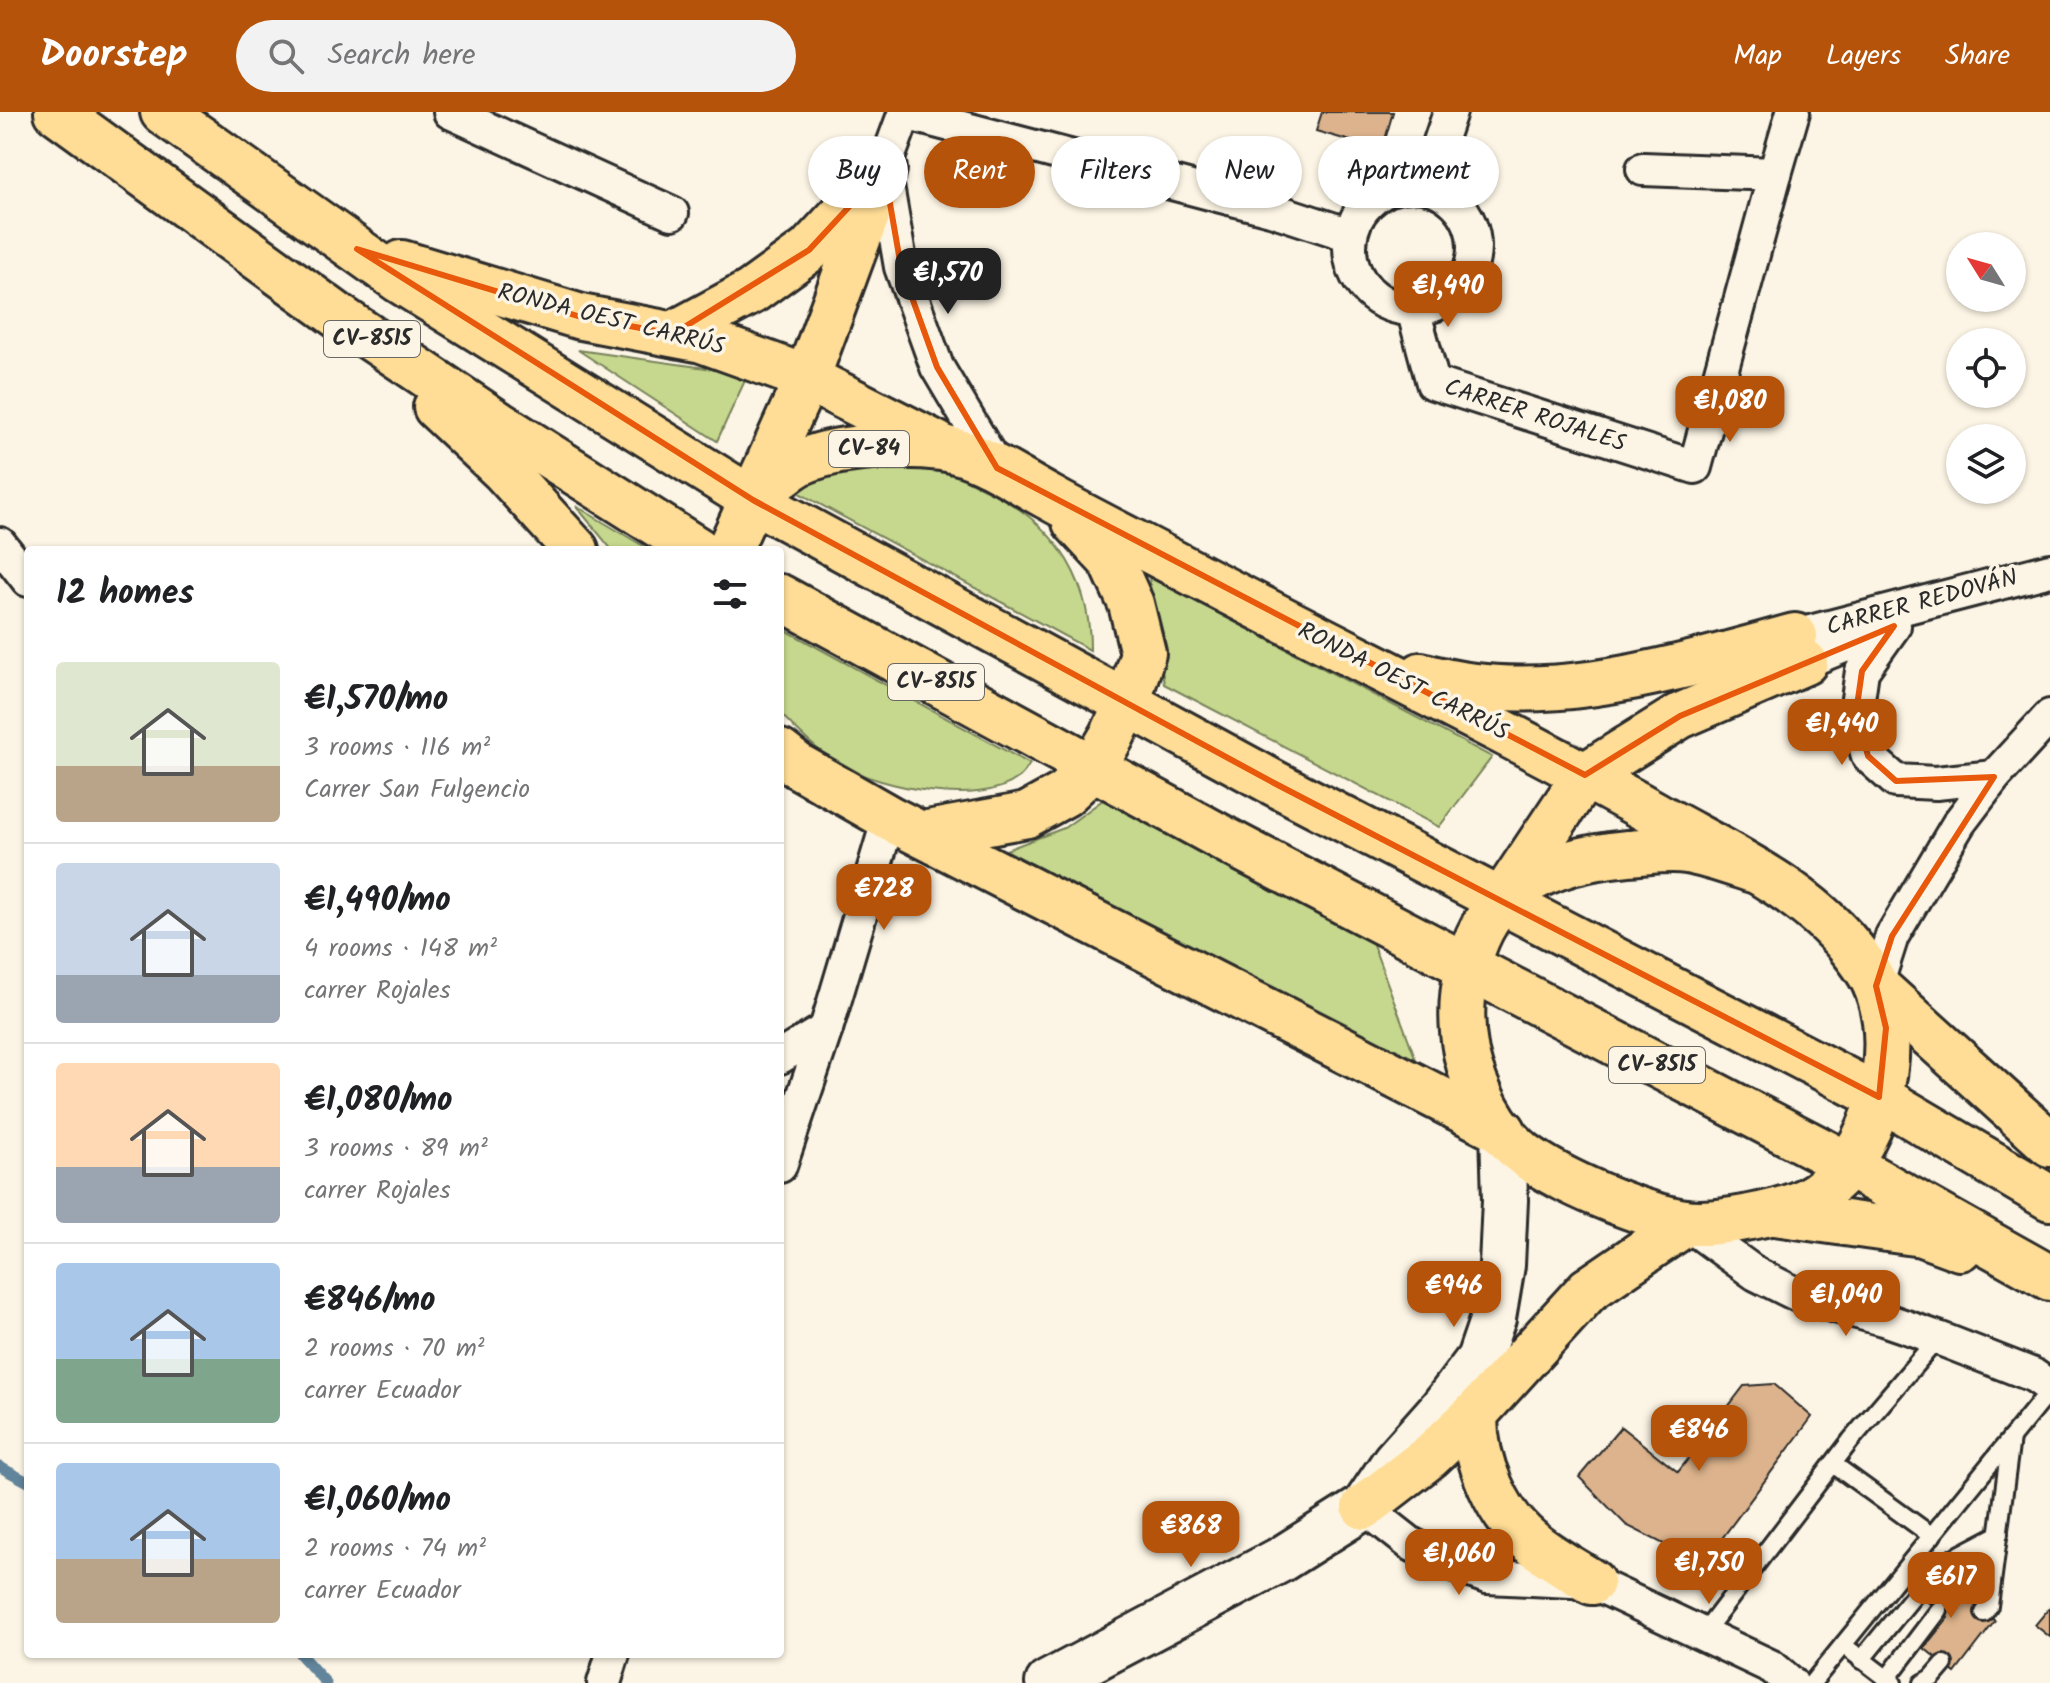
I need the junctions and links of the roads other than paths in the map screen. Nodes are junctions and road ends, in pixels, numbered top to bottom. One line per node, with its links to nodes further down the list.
1 (57, 112): 20 (main road, CV-8515)
2 (163, 112): 18 (main road, RONDA OEST CARRÚS / CV-8515)
3 (450, 112): 16 (street)
4 (905, 112): 7 (street); 17 (street)
5 (1450, 112): 8 (street)
6 (1793, 112): 10 (street, CARRER ROJALES)
7 (896, 136)
8 (1442, 136)
9 (1643, 169): 10 (street)
10 (1775, 174): 19 (street, CARRER ROJALES)
11 (848, 208): 21 (main road)
12 (870, 208): 22 (main road)
13 (891, 208): 24 (street)
14 (1364, 208): 17 (street)
15 (1460, 208): 19 (street)
16 (672, 213)
17 (1350, 235): 19 (street)
18 (357, 249): 21 (main road, RONDA OEST CARRÚS); 26 (main road, RONDA OEST CARRÚS / CV-8515)
19 (1413, 309)
20 (341, 318): 28 (main road); 29 (main road, CV-8515)
21 (673, 334): 22 (main road, RONDA OEST CARRÚS)
22 (807, 378): 23 (main road, RONDA OEST CARRÚS); 26 (main road)
23 (946, 448): 24 (main road, RONDA OEST CARRÚS / CV-84); 26 (main road, RONDA OEST CARRÚS / CV-84)
24 (997, 468): 25 (main road, RONDA OEST CARRÚS / CV-84)
25 (1047, 497): 35 (main road, RONDA OEST CARRÚS); 37 (main road, RONDA OEST CARRÚS)
26 (753, 500): 30 (main road, RONDA OEST CARRÚS); 37 (main road, RONDA OEST CARRÚS / CV-8515)
27 (0, 544): 32 (street)
28 (572, 546)
29 (692, 546)
30 (731, 546)
31 (2050, 571): 34 (street, CARRER REDOVÁN); 36 (street, CARRER REDOVÁN)
32 (24, 575)
33 (784, 599): 40 (main road, RONDA OEST CARRÚS / CV-8515)
34 (1894, 626): 36 (street, CARRER REDOVÁN); 42 (street)
35 (1339, 649): 36 (main road); 41 (main road, RONDA OEST CARRÚS)
36 (1800, 649): 41 (main road)
37 (1127, 704): 40 (main road, RONDA OEST CARRÚS); 45 (main road, RONDA OEST CARRÚS / CV-8515)
38 (2050, 716): 42 (street)
39 (784, 755): 43 (main road, RONDA OEST CARRÚS)
40 (1093, 768): 43 (main road, RONDA OEST CARRÚS); 46 (main road, RONDA OEST CARRÚS / CV-8515)
41 (1585, 775): 44 (main road, RONDA OEST CARRÚS); 45 (main road)
42 (1994, 777): 47 (street)
43 (906, 826): 48 (street); 51 (main road, RONDA OEST CARRÚS)
44 (1756, 871): 45 (main road, RONDA OEST CARRÚS); 47 (main road, RONDA OEST CARRÚS)
45 (1501, 900): 46 (main road, RONDA OEST CARRÚS); 50 (main road, RONDA OEST CARRÚS / CV-8515)
46 (1466, 966): 51 (main road, RONDA OEST CARRÚS); 54 (main road, RONDA OEST CARRÚS / CV-8515)
47 (1876, 986): 50 (main road, RONDA OEST CARRÚS); 52 (main road, RONDA OEST CARRÚS)
48 (826, 1029): 49 (street); 53 (street)
49 (784, 1055)
50 (1879, 1097): 54 (main road, RONDA OEST CARRÚS); 55 (main road, RONDA OEST CARRÚS / CV-8515)
51 (1503, 1131): 57 (main road, RONDA OEST CARRÚS); 64 (street)
52 (2050, 1144)
53 (784, 1154)
54 (1847, 1164): 56 (main road, RONDA OEST CARRÚS); 58 (main road, RONDA OEST CARRÚS / CV-8515)
55 (2050, 1198)
56 (1775, 1213): 57 (main road, RONDA OEST CARRÚS); 58 (main road, RONDA OEST CARRÚS)
57 (1686, 1223): 59 (street); 61 (main road)
58 (2050, 1281)
59 (1938, 1338): 60 (street); 63 (lane)
60 (2050, 1389): 62 (lane)
61 (1475, 1414): 64 (main road); 68 (main road)
62 (2011, 1438): 65 (lane); 66 (lane)
63 (1833, 1464): 66 (lane); 73 (lane)
64 (1364, 1507): 68 (street); 80 (street)
65 (1999, 1534): 67 (lane); 69 (lane); 72 (lane)
66 (1932, 1536): 74 (lane)
67 (1932, 1572)
68 (1592, 1582): 73 (street)
69 (1955, 1590)
70 (1916, 1593): 76 (lane)
71 (1939, 1610): 78 (lane)
72 (1984, 1613)
73 (1703, 1634): 81 (street)
74 (1843, 1645): 76 (lane); 82 (lane)
75 (612, 1658): 79 (street)
76 (1861, 1660): 78 (lane)
77 (1944, 1664): 83 (lane)
78 (1890, 1681)
79 (604, 1683)
80 (1048, 1683)
81 (1791, 1683)
82 (1812, 1683)
83 (1923, 1683)

